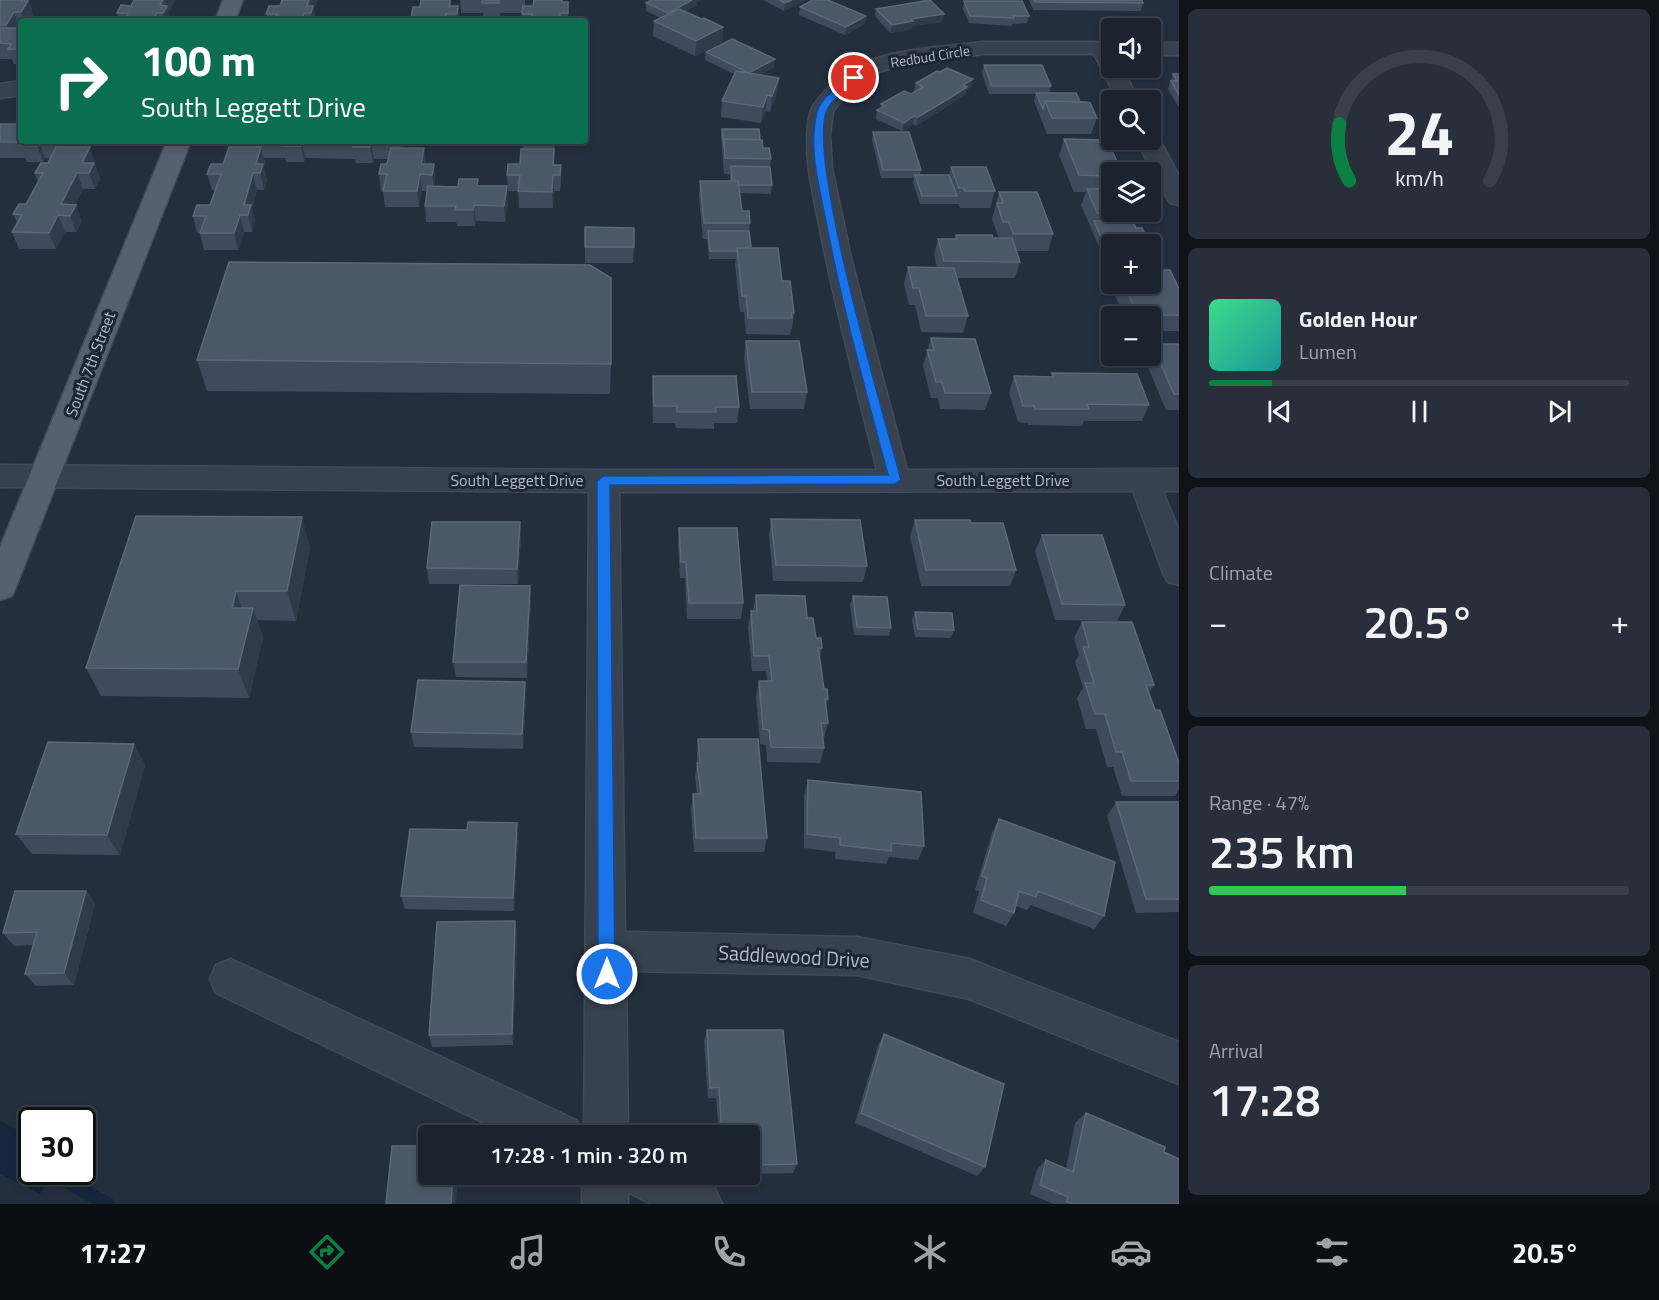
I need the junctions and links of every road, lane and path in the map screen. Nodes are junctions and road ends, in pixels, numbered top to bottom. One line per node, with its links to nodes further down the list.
1 (232, 0): 2 (main road)
2 (226, 18)
3 (1101, 48): 15 (street, Redbud Circle)
4 (1161, 49): 5 (street)
5 (1179, 49)
6 (18, 88): 7 (street)
7 (0, 91)
8 (0, 108): 9 (street)
9 (18, 108)
10 (178, 144): 14 (main road, South 7th Street)
11 (1153, 150): 12 (street)
12 (1179, 198)
13 (0, 476): 14 (street, South Leggett Drive)
14 (46, 477): 18 (street, South Leggett Drive); 20 (main road, South 7th Street)
15 (895, 480): 16 (street, South Leggett Drive); 18 (street, South Leggett Drive)
16 (1144, 480): 17 (street, South Leggett Drive); 19 (street)
17 (1179, 480)
18 (604, 481): 21 (street)
19 (1179, 573)
20 (0, 587)
21 (607, 951): 23 (street, Saddlewood Drive); 25 (street)
22 (231, 978): 24 (street)
23 (1179, 1063)
24 (537, 1125)
25 (606, 1125)
26 (605, 1185): 28 (street)
27 (662, 1185): 29 (street)
28 (605, 1204)
29 (699, 1204)

